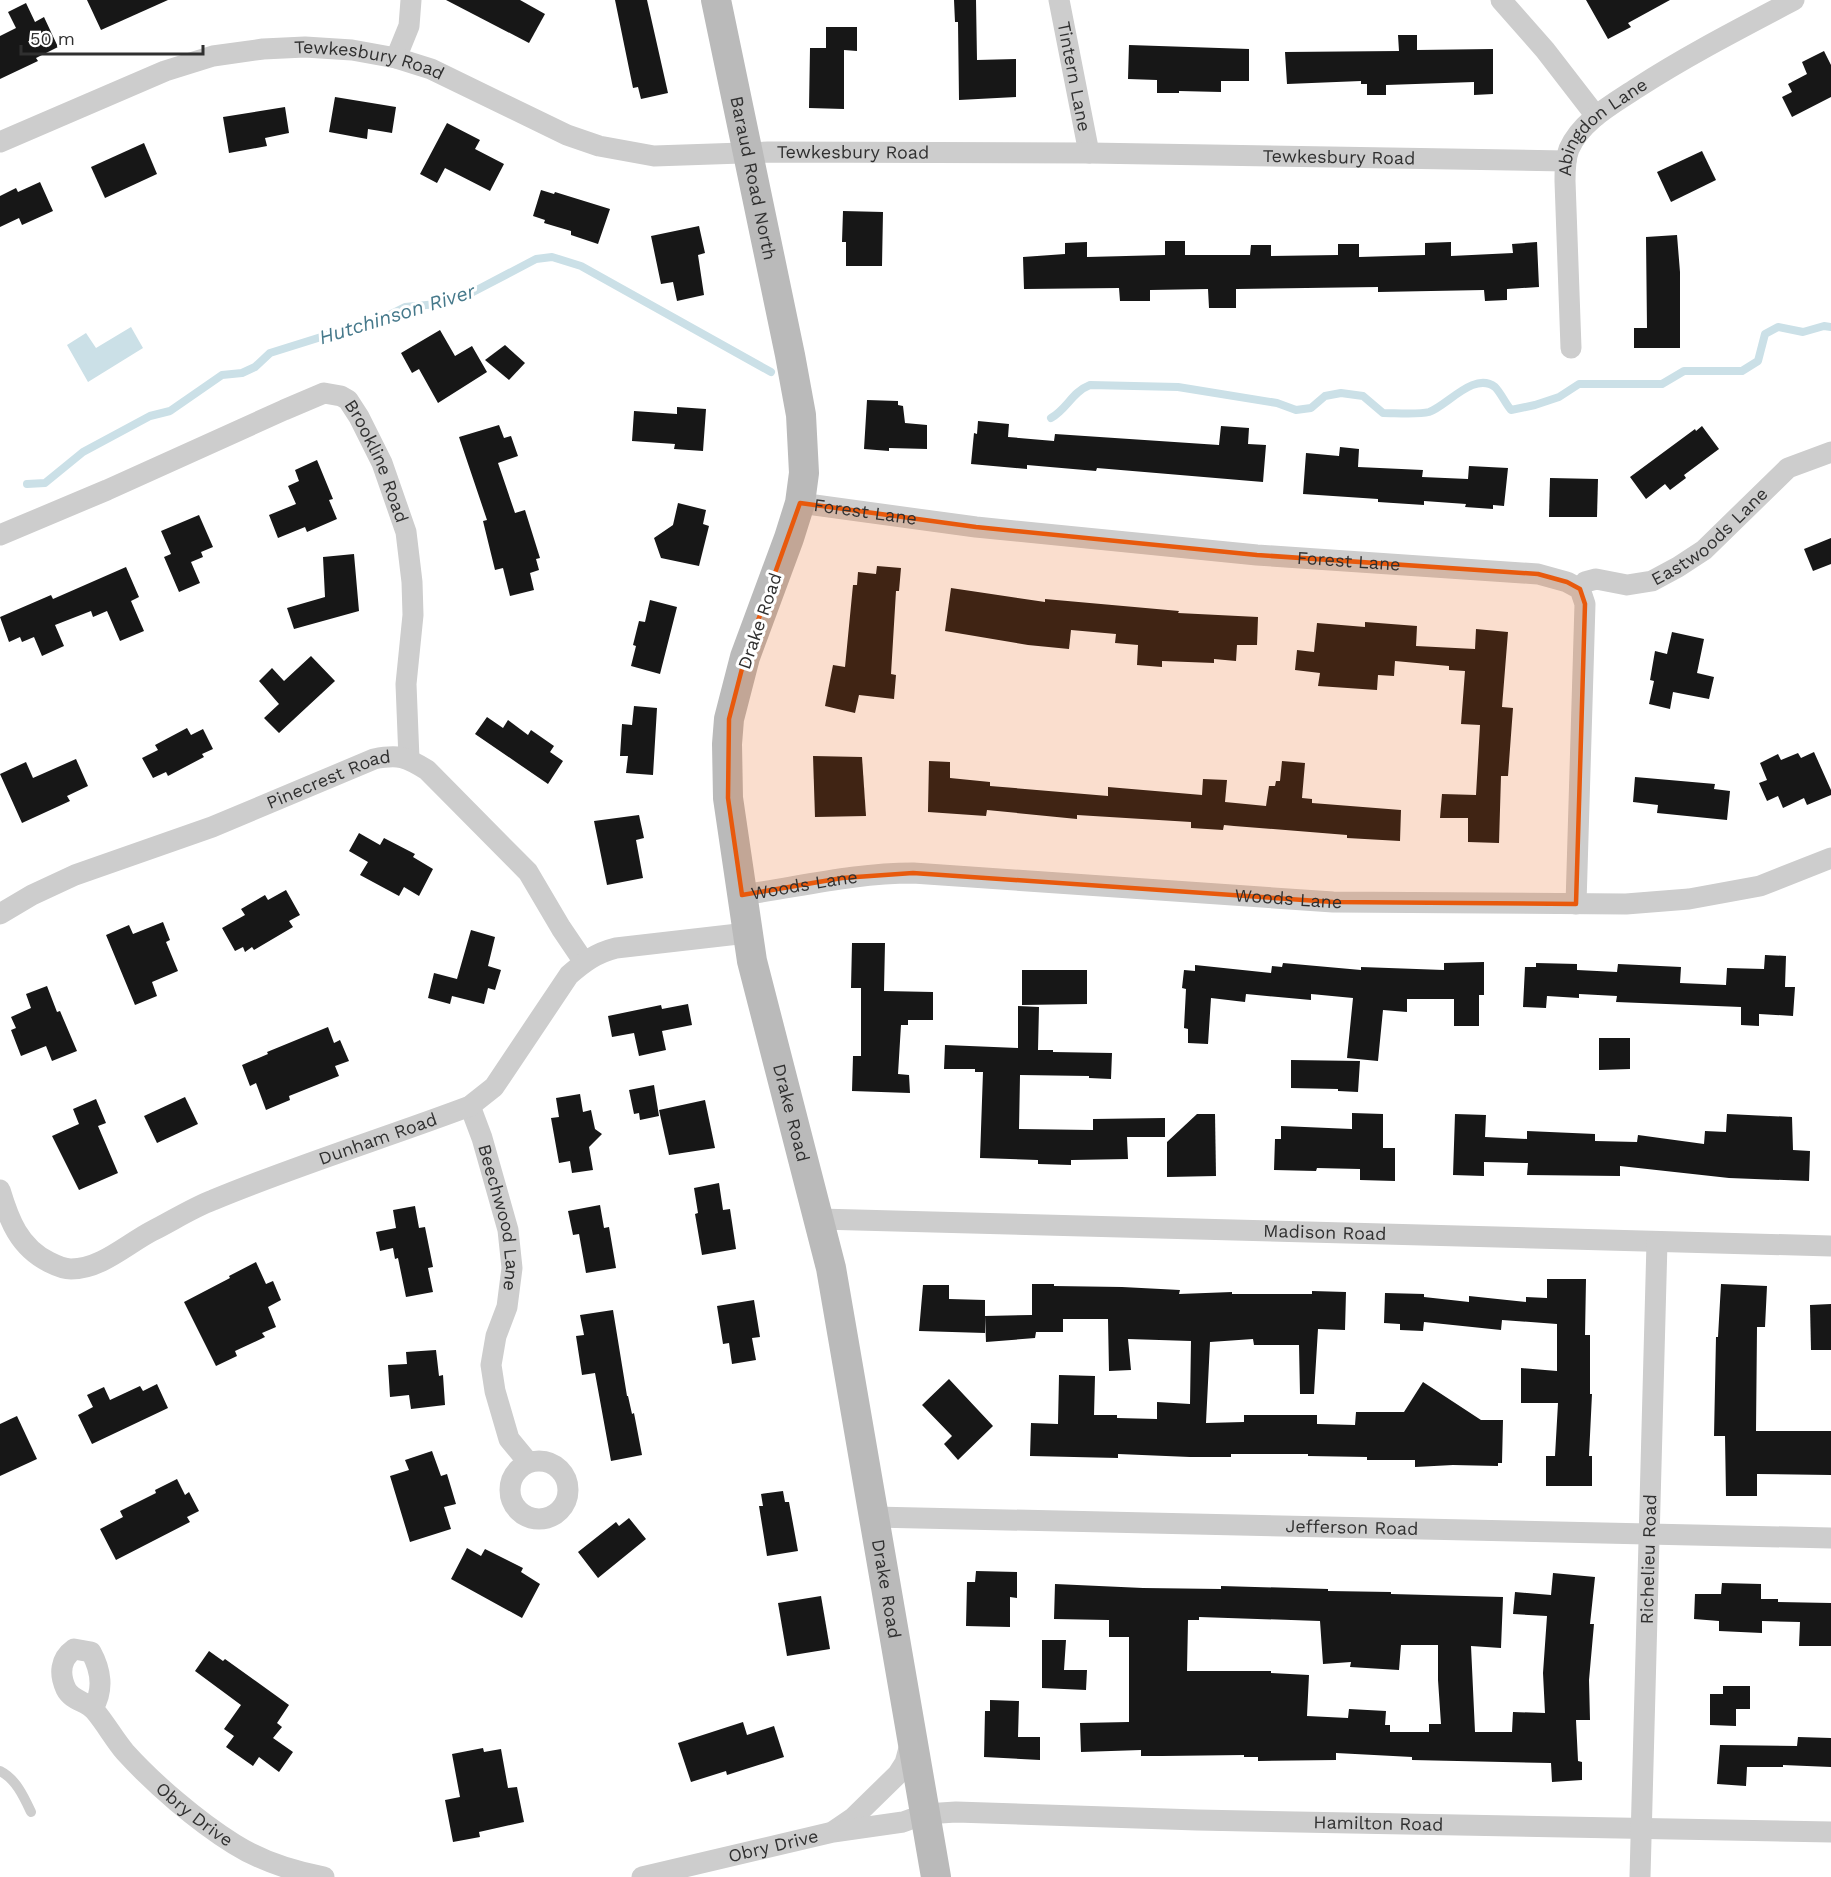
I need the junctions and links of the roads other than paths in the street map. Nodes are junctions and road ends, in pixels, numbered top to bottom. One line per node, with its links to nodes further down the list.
1 (411, 0): 6 (street)
2 (716, 0): 9 (street, Baraud Road North)
3 (1059, 0): 10 (street, Tintern Lane)
4 (1501, 0): 7 (street)
5 (1794, 0): 7 (street, Abingdon Lane)
6 (396, 58): 8 (street, Tewkesbury Road); 9 (street, Tewkesbury Road)
7 (1596, 116): 11 (street, Abingdon Lane)
8 (0, 142)
9 (748, 153): 10 (street, Tewkesbury Road); 13 (street, Baraud Road North)
10 (1089, 153): 11 (street, Tewkesbury Road)
11 (1566, 161): 12 (street, Abingdon Lane)
12 (1571, 348)
13 (790, 355): 15 (street, Drake Road)
14 (1831, 452): 17 (street, Eastwoods Lane)
15 (800, 503): 17 (street, Forest Lane); 20 (street, Drake Road)
16 (0, 536): 18 (street, Brookline Road)
17 (1580, 589): 21 (street)
18 (409, 759): 22 (street, Pinecrest Road); 24 (street, Pinecrest Road)
19 (1831, 858): 21 (street, Woods Lane)
20 (742, 895): 21 (street, Woods Lane); 23 (street, Drake Road)
21 (1576, 904)
22 (0, 914)
23 (747, 933): 24 (street, Dunham Road); 27 (street, Drake Road)
24 (584, 962): 25 (street, Dunham Road)
25 (470, 1106): 26 (street, Dunham Road); 30 (street, Beechwood Lane)
26 (0, 1190)
27 (819, 1220): 28 (street, Madison Road); 31 (street, Drake Road)
28 (1657, 1242): 29 (street, Madison Road); 32 (street, Richelieu Road)
29 (1831, 1246)
30 (528, 1462)
31 (874, 1517): 32 (street, Jefferson Road); 35 (street, Drake Road)
32 (1650, 1534): 33 (street, Jefferson Road); 39 (street, Richelieu Road)
33 (1831, 1538)
34 (93, 1708): 42 (street, Obry Drive)
35 (912, 1735): 38 (street, Drake Road); 40 (street, Obry Drive)
36 (0, 1772): 37 (lane)
37 (31, 1812)
38 (925, 1814): 39 (street, Hamilton Road); 40 (street, Obry Drive); 45 (street, Drake Road)
39 (1641, 1828): 41 (street, Hamilton Road); 46 (street, Richelieu Road)
40 (833, 1832): 44 (street, Obry Drive)
41 (1831, 1833)
42 (270, 1870): 43 (street, Obry Drive)
43 (324, 1877)
44 (642, 1877)
45 (936, 1877)
46 (1640, 1877)

